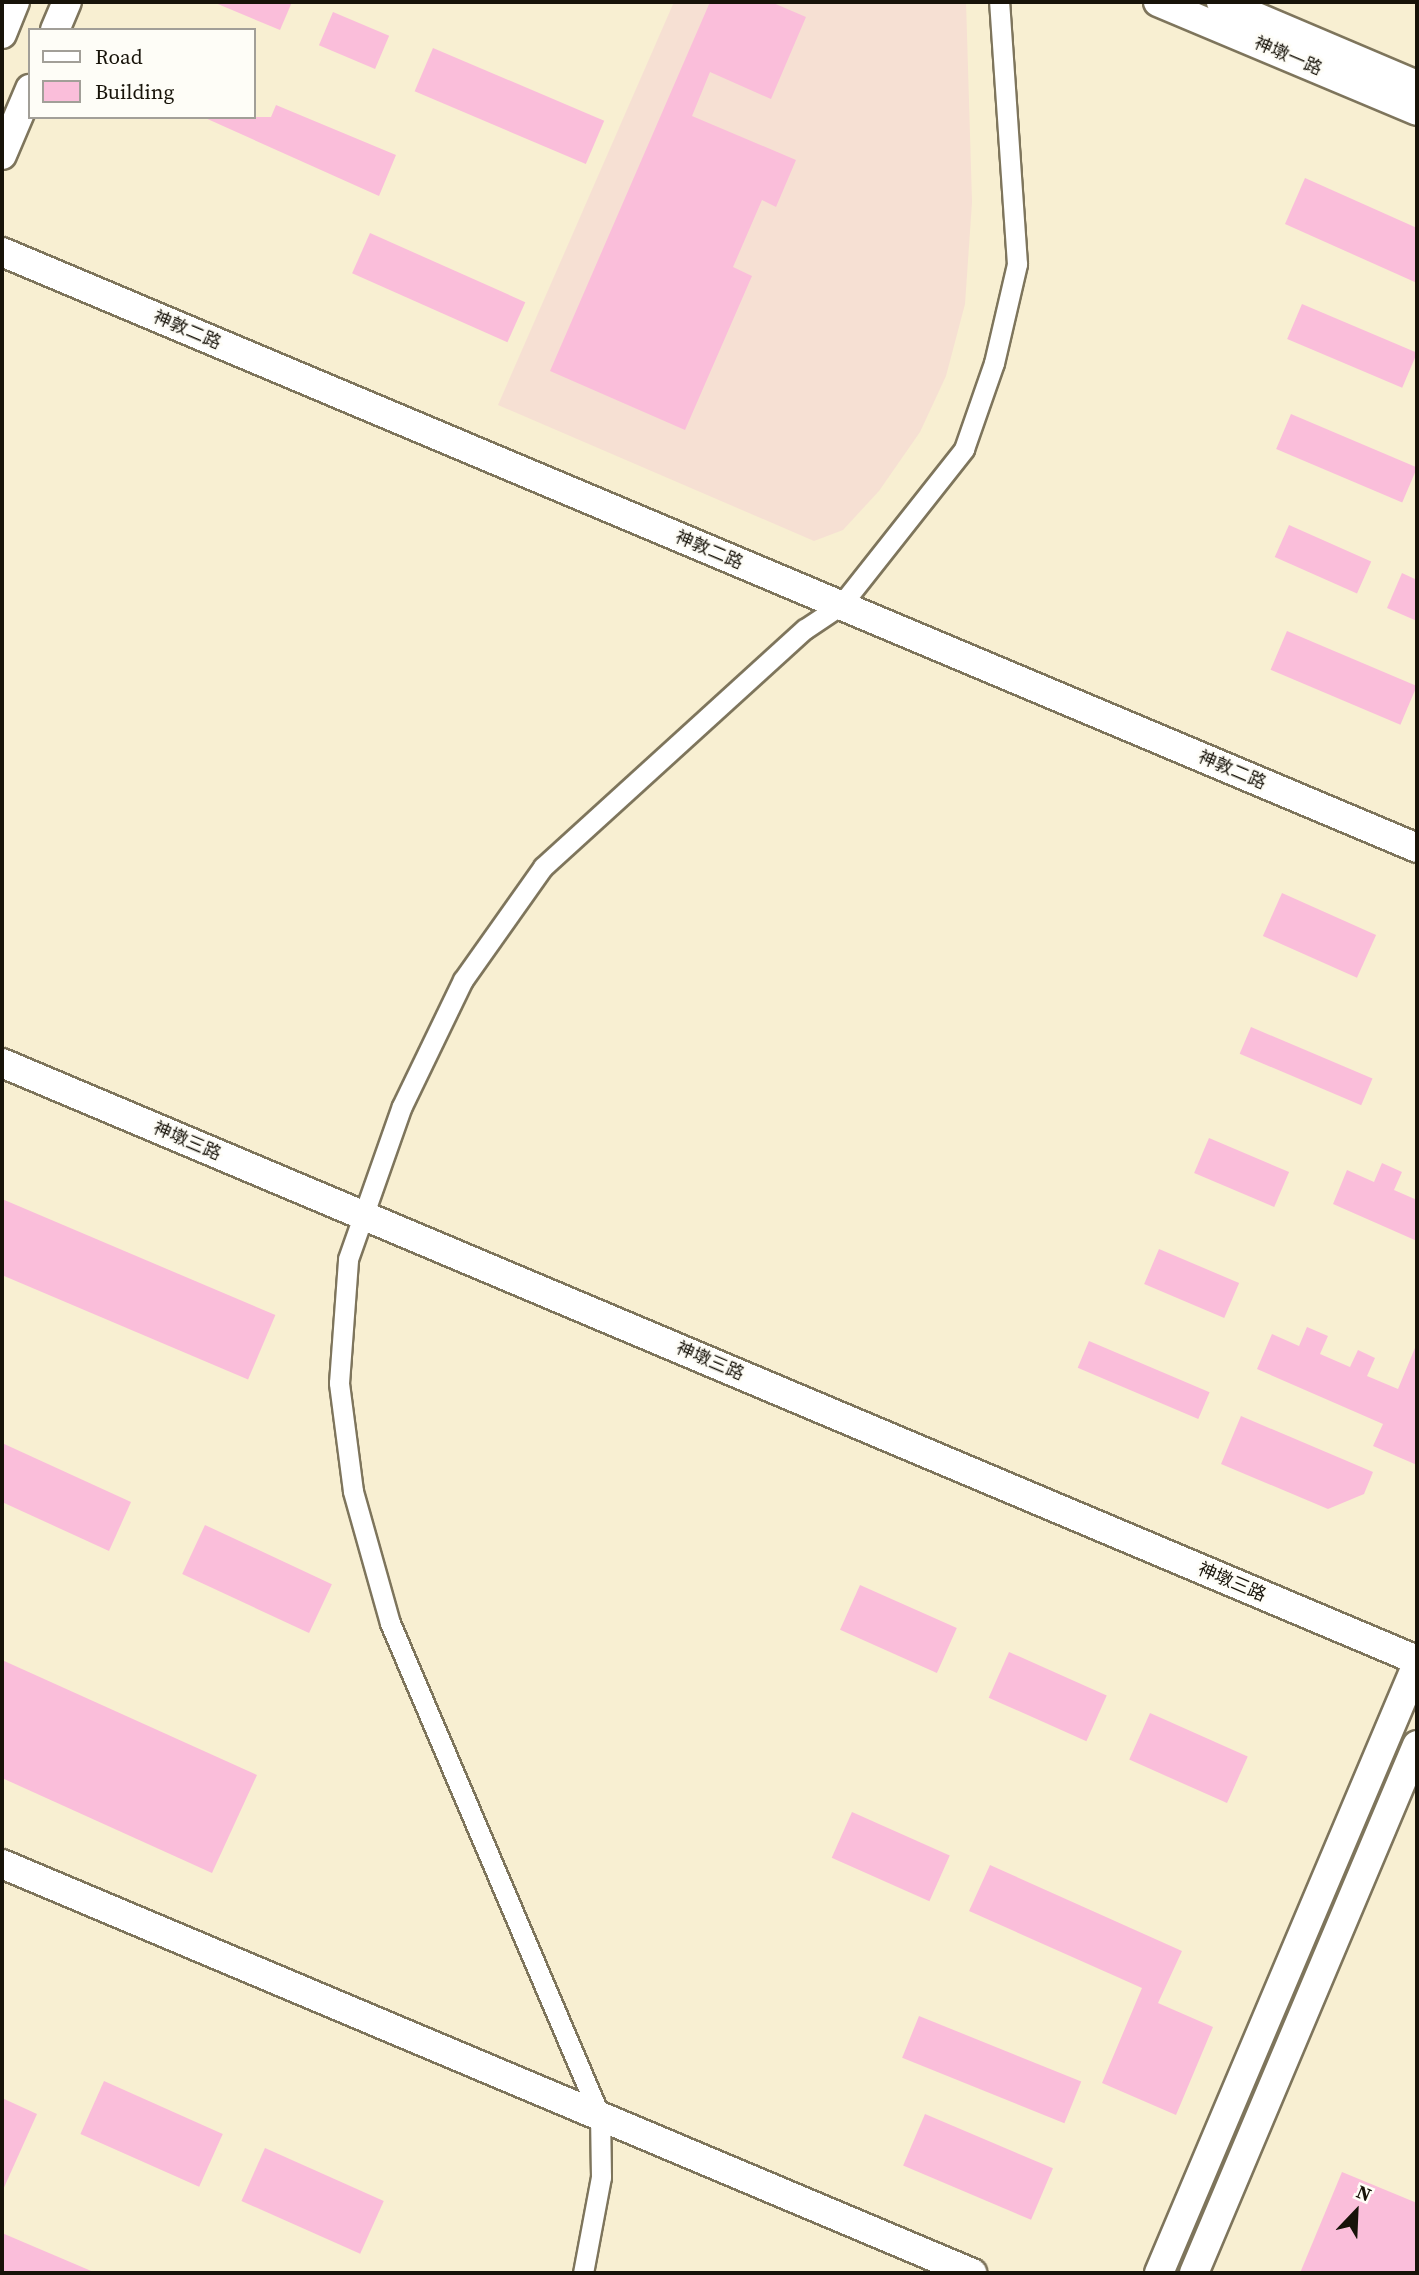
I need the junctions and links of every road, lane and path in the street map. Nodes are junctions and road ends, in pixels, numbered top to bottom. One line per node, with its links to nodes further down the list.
1 (15, 2): 7 (street)
2 (67, 2): 6 (street)
3 (999, 2): 13 (street)
4 (1158, 2): 10 (street, 神墩一路)
5 (1221, 2): 8 (street, 神墩一路)
6 (56, 28)
7 (2, 34)
8 (1417, 85)
9 (28, 94): 11 (street)
10 (1417, 111)
11 (2, 155)
12 (2, 252): 13 (street, 神敦二路)
13 (841, 606): 14 (street, 神敦二路); 16 (street)
14 (1417, 848)
15 (2, 1063): 16 (street, 神墩三路)
16 (363, 1215): 17 (street, 神墩三路); 20 (street)
17 (1417, 1662): 23 (street)
18 (1417, 1745): 24 (street)
19 (2, 1864): 20 (street)
20 (600, 2116): 21 (street); 22 (street)
21 (583, 2273)
22 (972, 2273)
23 (1159, 2273)
24 (1194, 2273)

